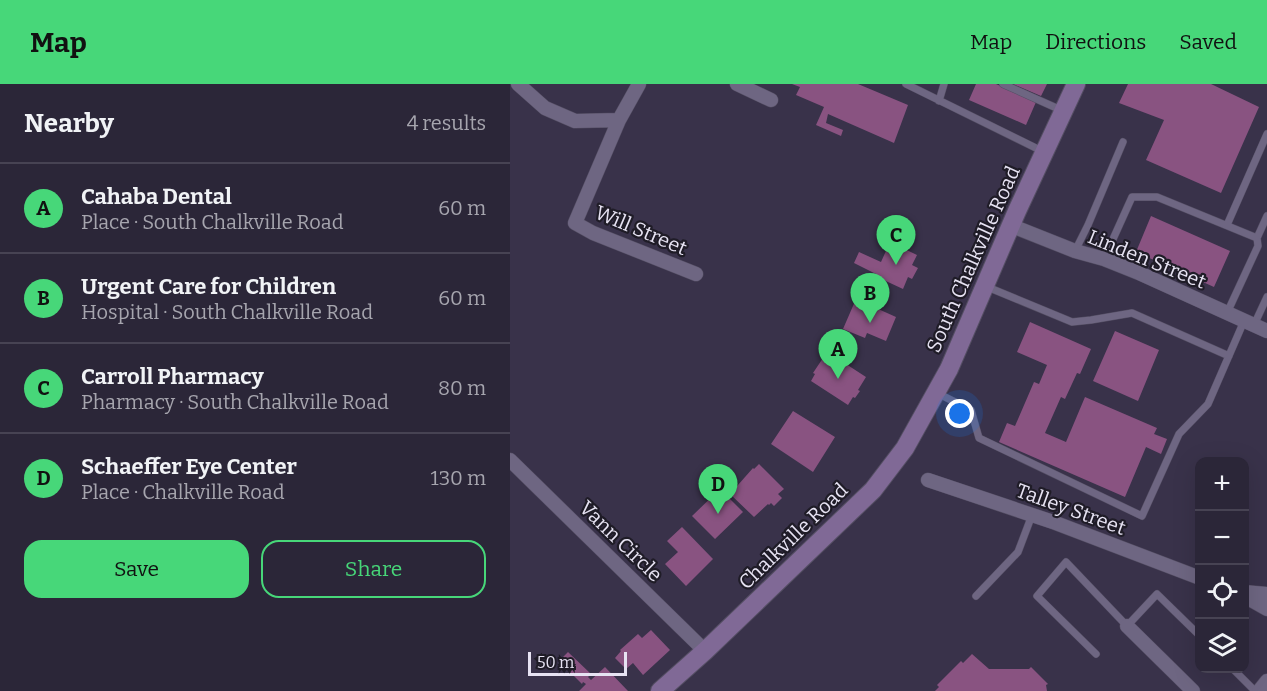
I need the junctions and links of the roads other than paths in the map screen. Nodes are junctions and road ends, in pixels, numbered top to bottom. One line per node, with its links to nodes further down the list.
1 (518, 84): 11 (street)
2 (639, 84): 11 (street)
3 (737, 84): 8 (street)
4 (906, 84): 9 (lane)
5 (944, 84): 9 (lane)
6 (1004, 84): 10 (lane)
7 (1076, 84): 10 (main road, South Chalkville Road)
8 (771, 100)
9 (939, 101): 14 (lane)
10 (1063, 111): 14 (main road, South Chalkville Road)
11 (619, 120): 21 (street, Will Street)
12 (1267, 134): 16 (lane)
13 (1123, 142): 19 (lane)
14 (1045, 152): 17 (main road, South Chalkville Road)
15 (1267, 216): 18 (lane)
16 (1227, 225): 18 (lane); 20 (lane)
17 (1012, 226): 19 (street, Linden Street); 22 (main road, South Chalkville Road)
18 (1257, 237): 24 (lane)
19 (1075, 251): 20 (street, Linden Street)
20 (1104, 259): 24 (street, Linden Street)
21 (696, 274)
22 (985, 286): 26 (lane); 27 (main road, South Chalkville Road)
23 (1267, 297): 25 (lane)
24 (1227, 313): 25 (street, Linden Street)
25 (1255, 326): 26 (lane)
26 (1229, 356): 27 (lane)
27 (937, 393): 28 (main road, South Chalkville Road)
28 (904, 448): 40 (main road, Chalkville Road)
29 (510, 460): 40 (street, Vann Circle)
30 (928, 480): 31 (street, Talley Street)
31 (1032, 515): 32 (street, Talley Street); 35 (lane)
32 (1195, 576)
33 (1249, 594): 34 (street)
34 (1267, 594)
35 (976, 596)
36 (1249, 597): 37 (street)
37 (1267, 609)
38 (1127, 626): 39 (lane); 41 (lane); 45 (street)
39 (1195, 631)
40 (705, 651): 44 (main road, Chalkville Road)
41 (1096, 654)
42 (1237, 673): 46 (lane)
43 (1267, 681): 46 (street)
44 (660, 691)
45 (1194, 691)
46 (1257, 691)

